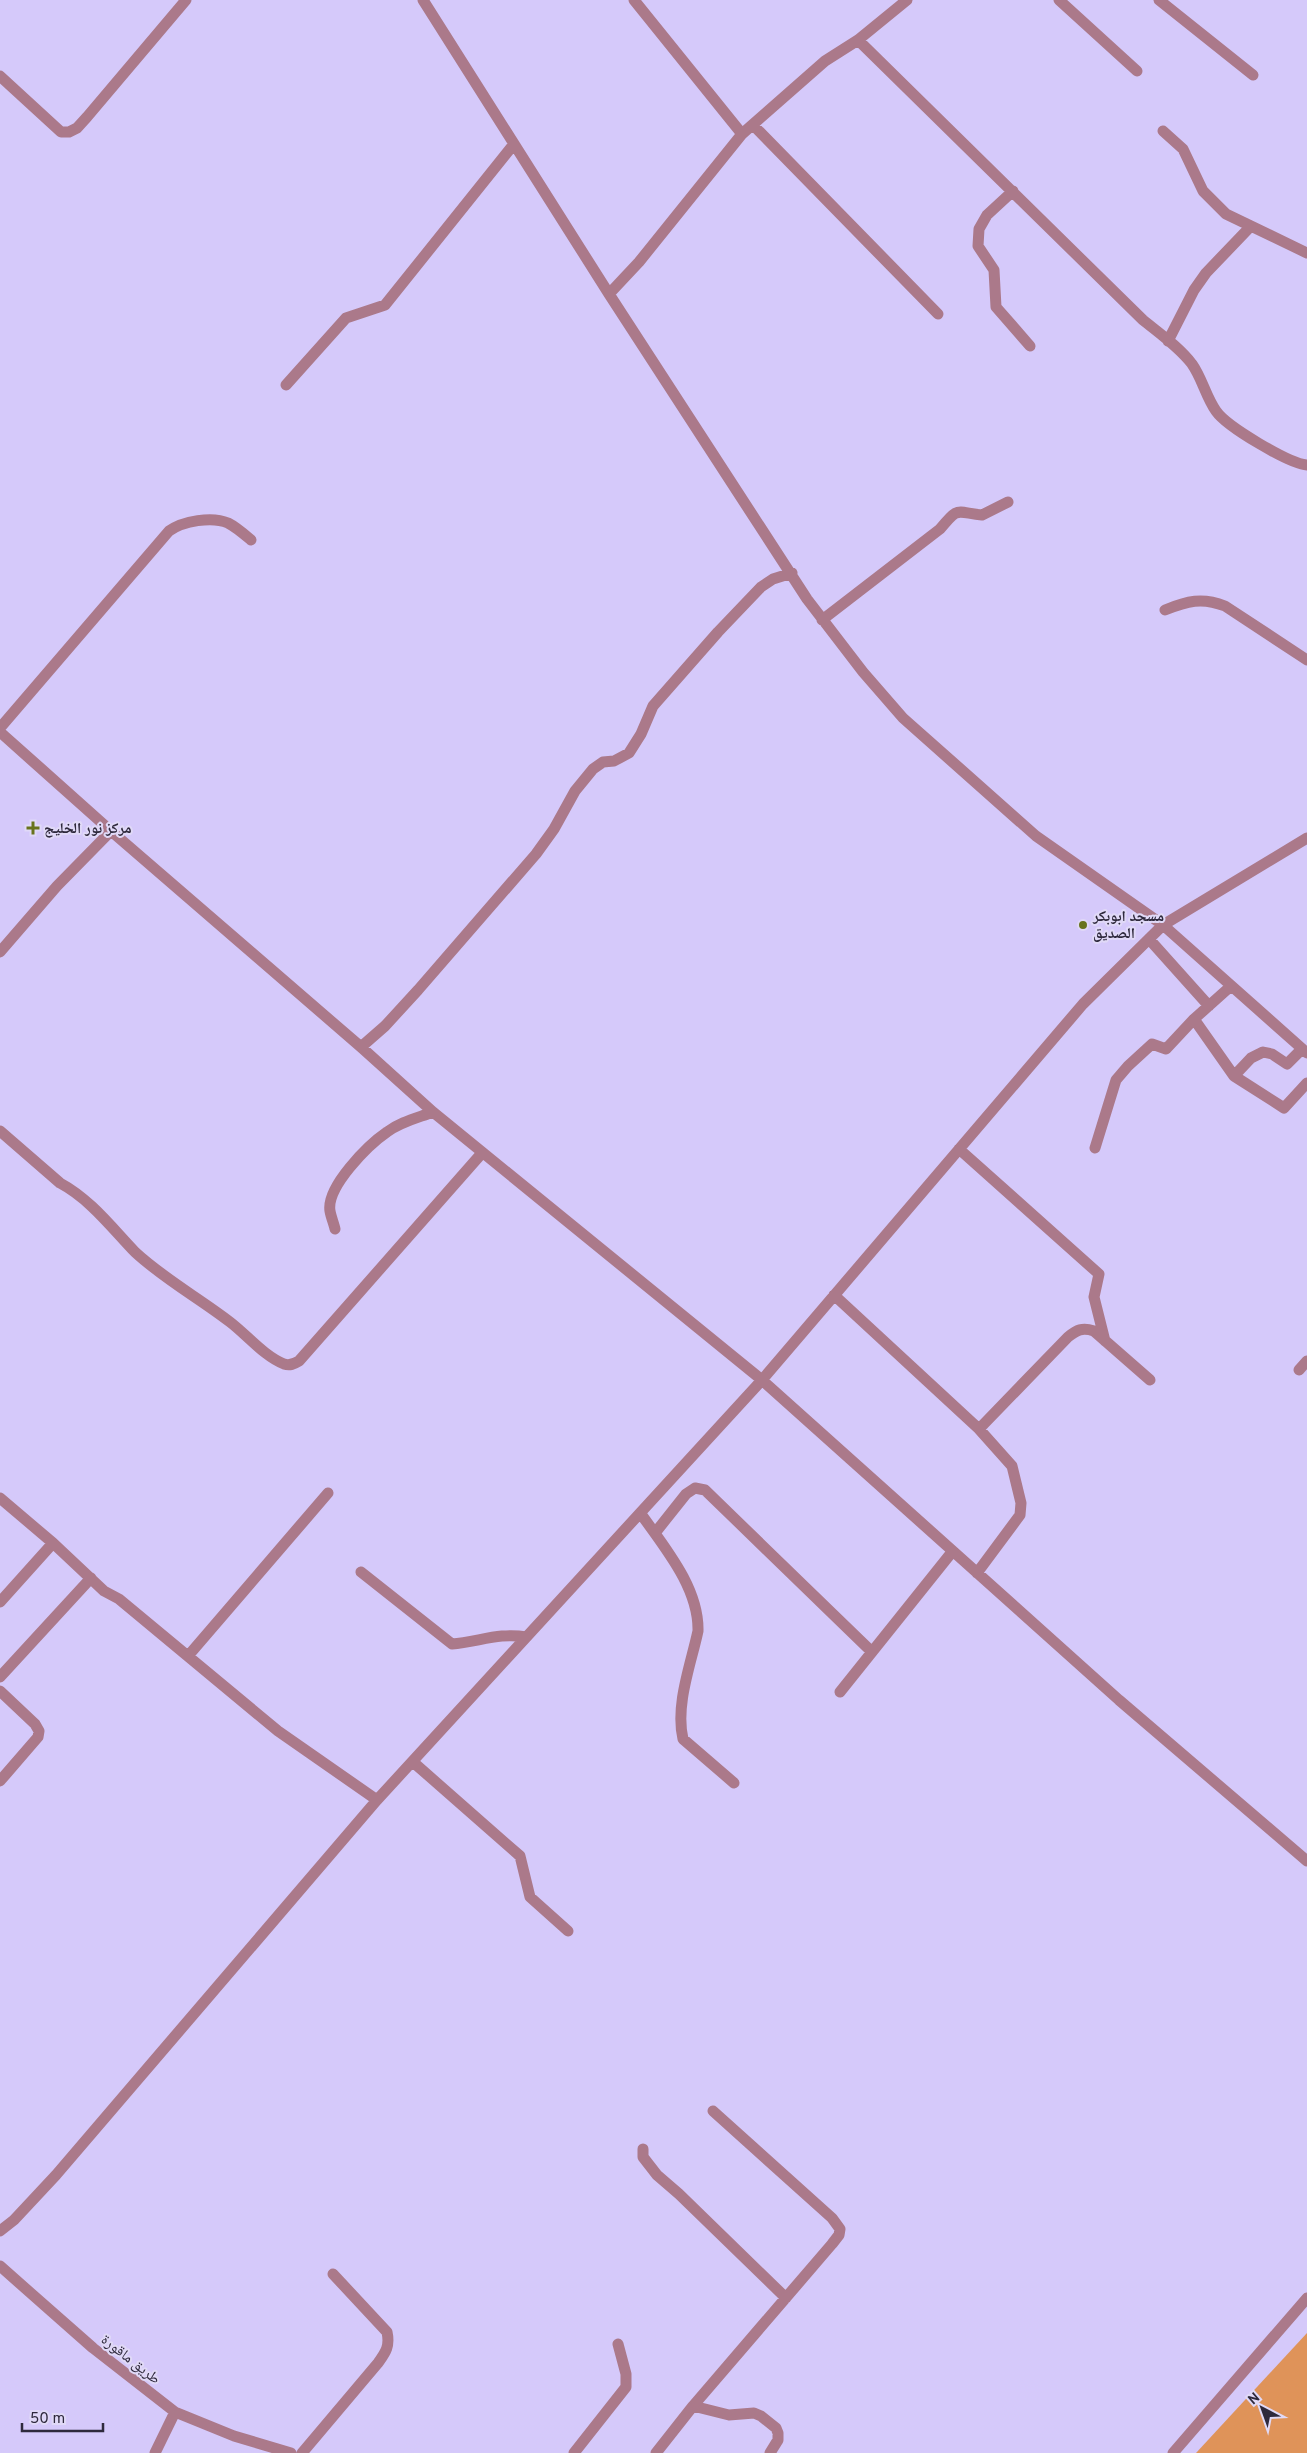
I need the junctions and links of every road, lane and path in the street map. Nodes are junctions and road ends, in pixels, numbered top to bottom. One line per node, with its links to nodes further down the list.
1 (186, 0): 10 (street)
2 (423, 0): 14 (street)
3 (634, 0): 13 (street)
4 (906, 0): 7 (street)
5 (1059, 0): 8 (street)
6 (1160, 0): 9 (street)
7 (858, 40): 11 (street); 15 (street)
8 (1137, 70)
9 (1253, 75)
10 (0, 76)
11 (753, 125): 13 (street); 19 (street)
12 (1163, 131): 16 (street)
13 (742, 134): 18 (street)
14 (514, 144): 18 (street); 22 (street)
15 (1013, 191): 20 (street); 21 (street)
16 (1251, 226): 17 (street); 20 (street)
17 (1307, 253)
18 (609, 294): 26 (street)
19 (938, 314)
20 (1168, 341): 23 (street)
21 (1030, 346)
22 (286, 385)
23 (1307, 467)
24 (1008, 502): 28 (street)
25 (251, 540): 30 (street)
26 (792, 573): 28 (street); 39 (street)
27 (1165, 610): 29 (street)
28 (822, 620): 33 (street)
29 (1307, 660)
30 (0, 730): 31 (street)
31 (111, 830): 35 (street); 39 (street)
32 (1307, 838): 33 (street)
33 (1163, 925): 34 (street); 36 (street)
34 (1149, 939): 37 (street); 46 (street)
35 (0, 952)
36 (1231, 986): 37 (street); 40 (street)
37 (1209, 1006): 38 (street)
38 (1194, 1019): 41 (street); 45 (street)
39 (361, 1047): 43 (street)
40 (1304, 1051): 41 (street)
41 (1234, 1076): 42 (street)
42 (1307, 1083)
43 (433, 1112): 47 (street); 48 (street)
44 (0, 1131): 47 (street)
45 (1095, 1148)
46 (959, 1149): 49 (street); 50 (street)
47 (482, 1153): 53 (street)
48 (335, 1229)
49 (834, 1295): 53 (street); 55 (street)
50 (1105, 1341): 54 (street); 55 (street)
51 (1307, 1361): 52 (street)
52 (1299, 1370)
53 (762, 1380): 58 (street); 61 (street)
54 (1150, 1380)
55 (980, 1429): 63 (street)
56 (328, 1492): 68 (street)
57 (0, 1498): 60 (street)
58 (641, 1514): 59 (street); 66 (street)
59 (655, 1533): 67 (street); 74 (street)
60 (53, 1543): 64 (street); 65 (street)
61 (952, 1552): 63 (street); 67 (street)
62 (361, 1572): 66 (street)
63 (977, 1573): 76 (street)
64 (91, 1578): 68 (street); 69 (street)
65 (0, 1602)
66 (526, 1637): 72 (street)
67 (872, 1652): 71 (street)
68 (188, 1656): 75 (street)
69 (0, 1677)
70 (0, 1691): 73 (street)
71 (840, 1692)
72 (413, 1762): 75 (street); 77 (street)
73 (0, 1780)
74 (734, 1783)
75 (377, 1800): 80 (street)
76 (1307, 1861)
77 (568, 1931)
78 (714, 2111): 83 (street)
79 (643, 2149): 83 (street)
80 (0, 2231)
81 (0, 2266): 87 (street, طريق ماقورة)
82 (333, 2274): 90 (street)
83 (786, 2298): 86 (street)
84 (1307, 2298): 94 (street)
85 (618, 2344): 91 (street)
86 (693, 2406): 92 (street); 93 (street)
87 (175, 2412): 88 (street); 89 (street, طريق ماقورة)
88 (155, 2453)
89 (290, 2453)
90 (302, 2453)
91 (574, 2453)
92 (656, 2453)
93 (770, 2453)
94 (1174, 2453)

